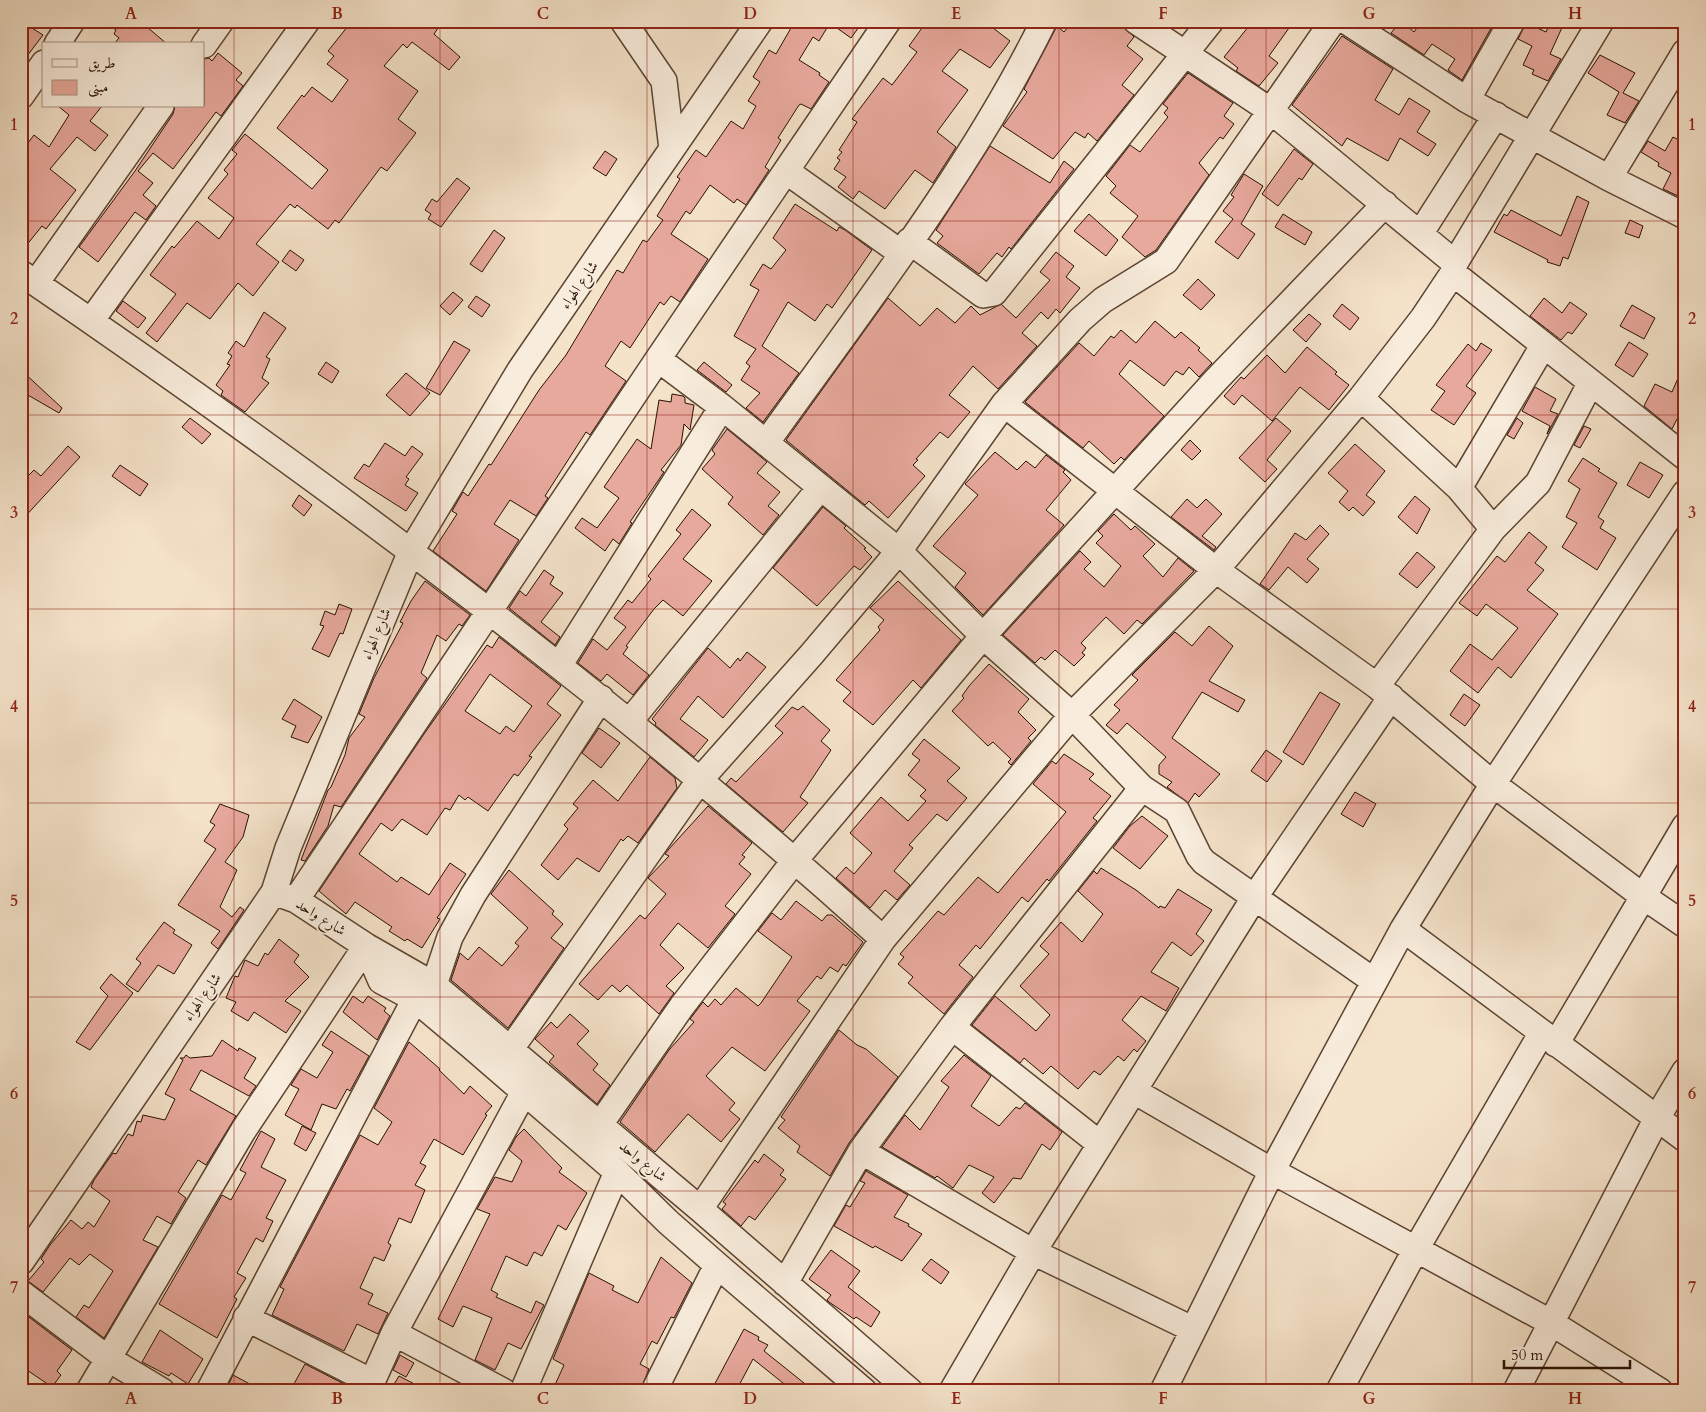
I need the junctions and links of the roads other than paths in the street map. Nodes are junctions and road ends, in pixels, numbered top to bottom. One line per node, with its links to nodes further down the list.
1 (72, 21): 14 (street)
2 (221, 21): 15 (street)
3 (307, 21): 34 (street)
4 (623, 21): 25 (street)
5 (760, 21): 25 (street, شارع الهواء)
6 (888, 21): 26 (street)
7 (1044, 21): 31 (street)
8 (1136, 21): 17 (street)
9 (1211, 21): 17 (street)
10 (1333, 21): 22 (street)
11 (1346, 21): 20 (street)
12 (1512, 21): 20 (street)
13 (1601, 21): 24 (street)
14 (58, 42)
15 (205, 44)
16 (1685, 52): 27 (street)
17 (1184, 54): 22 (street); 31 (street)
18 (42, 66): 19 (street)
19 (21, 96)
20 (1467, 100): 23 (street)
21 (159, 108): 33 (street)
22 (1272, 111): 28 (street); 39 (street)
23 (1496, 116): 24 (street); 30 (street)
24 (1533, 135): 27 (street); 32 (street)
25 (672, 149): 48 (street, شارع الهواء)
26 (786, 171): 31 (street); 36 (street)
27 (1609, 178): 29 (street)
28 (1385, 204): 30 (street); 45 (street)
29 (1685, 216)
30 (1420, 234): 32 (street)
31 (905, 247): 41 (street)
32 (1454, 268): 35 (street); 38 (street)
33 (28, 278): 34 (street)
34 (91, 321): 48 (street)
35 (1543, 346): 37 (street); 44 (street)
36 (658, 359): 40 (street); 51 (street)
37 (1590, 384): 42 (street); 47 (street)
38 (1362, 398): 44 (street); 50 (street)
39 (1004, 404): 45 (street); 49 (street)
40 (722, 407): 41 (street); 53 (street)
41 (766, 443): 43 (street)
42 (1685, 457)
43 (820, 488): 49 (street); 57 (street)
44 (1459, 488): 47 (street)
45 (1115, 493): 50 (street); 52 (street)
46 (1685, 493): 59 (street)
47 (1493, 529): 54 (street)
48 (410, 550): 51 (street); 63 (street, شارع الهواء)
49 (899, 551): 52 (street); 58 (street)
50 (1216, 570): 54 (street); 56 (street)
51 (490, 610): 53 (street); 63 (street)
52 (983, 636): 56 (street); 62 (street)
53 (560, 664): 55 (street)
54 (1384, 692): 59 (street); 64 (street)
55 (601, 698): 57 (street); 71 (street)
56 (1072, 715): 60 (street); 68 (street)
57 (630, 721): 58 (street)
58 (699, 781): 62 (street); 74 (street)
59 (1493, 784): 65 (street); 67 (street)
60 (1142, 788): 64 (street); 72 (street)
61 (1685, 826): 65 (street)
62 (795, 860): 68 (street); 79 (street)
63 (285, 896): 69 (street, شارع واحد); 88 (street, شارع الهواء)
64 (1254, 898): 70 (street); 76 (street)
65 (1644, 898): 66 (street); 73 (street)
66 (1685, 925)
67 (1403, 929): 70 (street); 73 (street)
68 (883, 939): 85 (street)
69 (366, 946): 71 (street, شارع واحد); 96 (street)
70 (1374, 982): 83 (street)
71 (425, 992): 74 (street, شارع واحد); 77 (street, شارع واحد); 92 (street)
72 (952, 1027): 81 (street); 82 (street)
73 (1549, 1039): 78 (street); 86 (street)
74 (510, 1050): 79 (street, شارع واحد)
75 (1685, 1071): 78 (street)
76 (1134, 1091): 81 (street); 83 (street)
77 (524, 1092): 84 (street, شارع واحد); 95 (street)
78 (1657, 1118): 80 (street); 93 (street)
79 (600, 1126): 85 (street, شارع واحد)
80 (1685, 1139)
81 (1100, 1144): 87 (street)
82 (861, 1151): 87 (street); 90 (street)
83 (1272, 1171): 86 (street); 94 (street)
84 (617, 1172): 89 (street, شارع واحد); 102 (street)
85 (700, 1209): 90 (street, شارع واحد)
86 (1416, 1249): 93 (street); 108 (street)
87 (1034, 1252): 94 (street); 106 (street)
88 (21, 1262)
89 (717, 1265): 103 (street); 104 (street, شارع واحد)
90 (785, 1283): 105 (street, شارع واحد)
91 (21, 1293): 96 (street)
92 (246, 1318): 97 (street); 100 (street)
93 (1550, 1322): 109 (street); 110 (street)
94 (1192, 1329): 107 (street)
95 (394, 1333): 97 (street); 101 (street)
96 (107, 1358): 98 (street); 99 (street)
97 (370, 1386)
98 (89, 1391)
99 (162, 1391)
100 (209, 1391)
101 (503, 1391)
102 (523, 1391)
103 (654, 1391)
104 (864, 1391)
105 (910, 1391)
106 (952, 1391)
107 (1163, 1391)
108 (1339, 1391)
109 (1516, 1391)
110 (1660, 1391)

